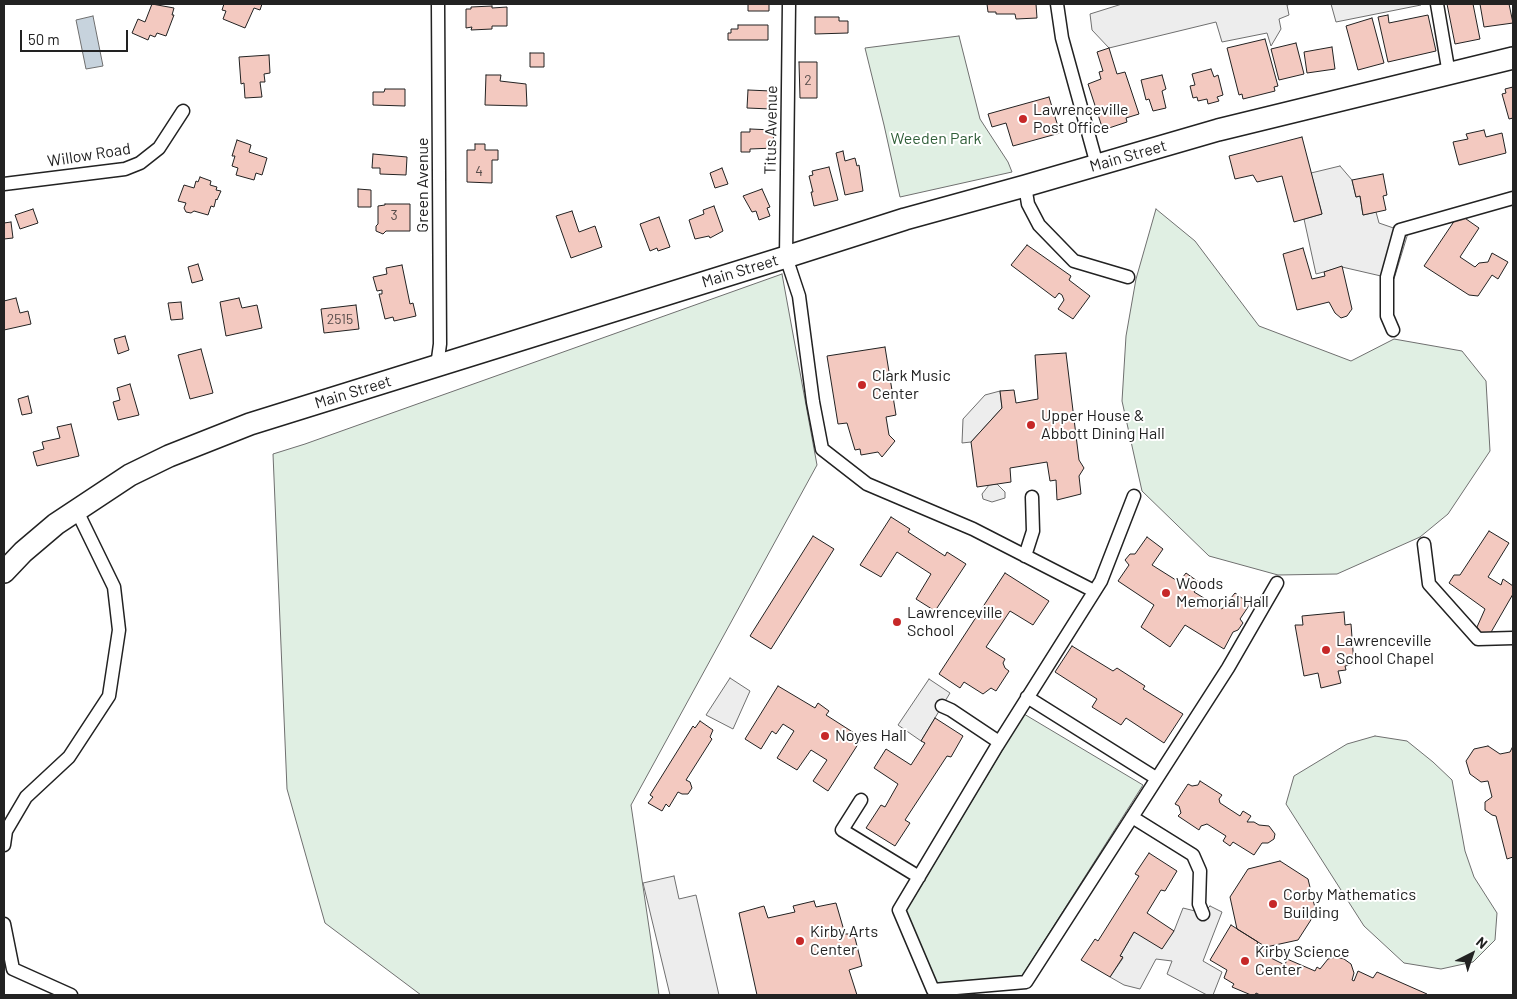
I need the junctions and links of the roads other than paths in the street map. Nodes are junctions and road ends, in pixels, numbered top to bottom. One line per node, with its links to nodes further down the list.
1 (438, 4): 15 (street, Green Avenue)
2 (789, 4): 12 (street, Titus Avenue)
3 (1057, 4): 8 (street)
4 (1437, 4): 6 (street)
5 (1513, 58): 6 (highway, Main Street)
6 (1448, 74): 8 (highway, Main Street)
7 (183, 111): 9 (street, Willow Road)
8 (1096, 165): 10 (highway, Main Street)
9 (4, 184)
10 (1025, 186): 12 (highway, Main Street); 13 (street)
11 (1513, 198): 14 (street)
12 (786, 257): 15 (highway, Main Street); 20 (street, Titus Avenue)
13 (1128, 277)
14 (1393, 330)
15 (437, 366): 18 (highway, Main Street)
16 (1134, 496): 23 (street)
17 (1032, 497): 20 (street)
18 (76, 509): 21 (highway, Main Street); 31 (street)
19 (1424, 544): 24 (street)
20 (1025, 556): 23 (street, Titus Avenue)
21 (4, 572)
22 (1277, 583): 28 (street)
23 (1094, 591): 25 (street)
24 (1513, 638)
25 (1027, 698): 27 (street); 28 (street)
26 (942, 706): 27 (street)
27 (999, 742): 32 (street)
28 (1156, 778): 30 (street)
29 (861, 800): 32 (street)
30 (1132, 817): 32 (street); 33 (street)
31 (4, 845)
32 (918, 877)
33 (1203, 914)
34 (4, 924): 35 (street)
35 (71, 995)

